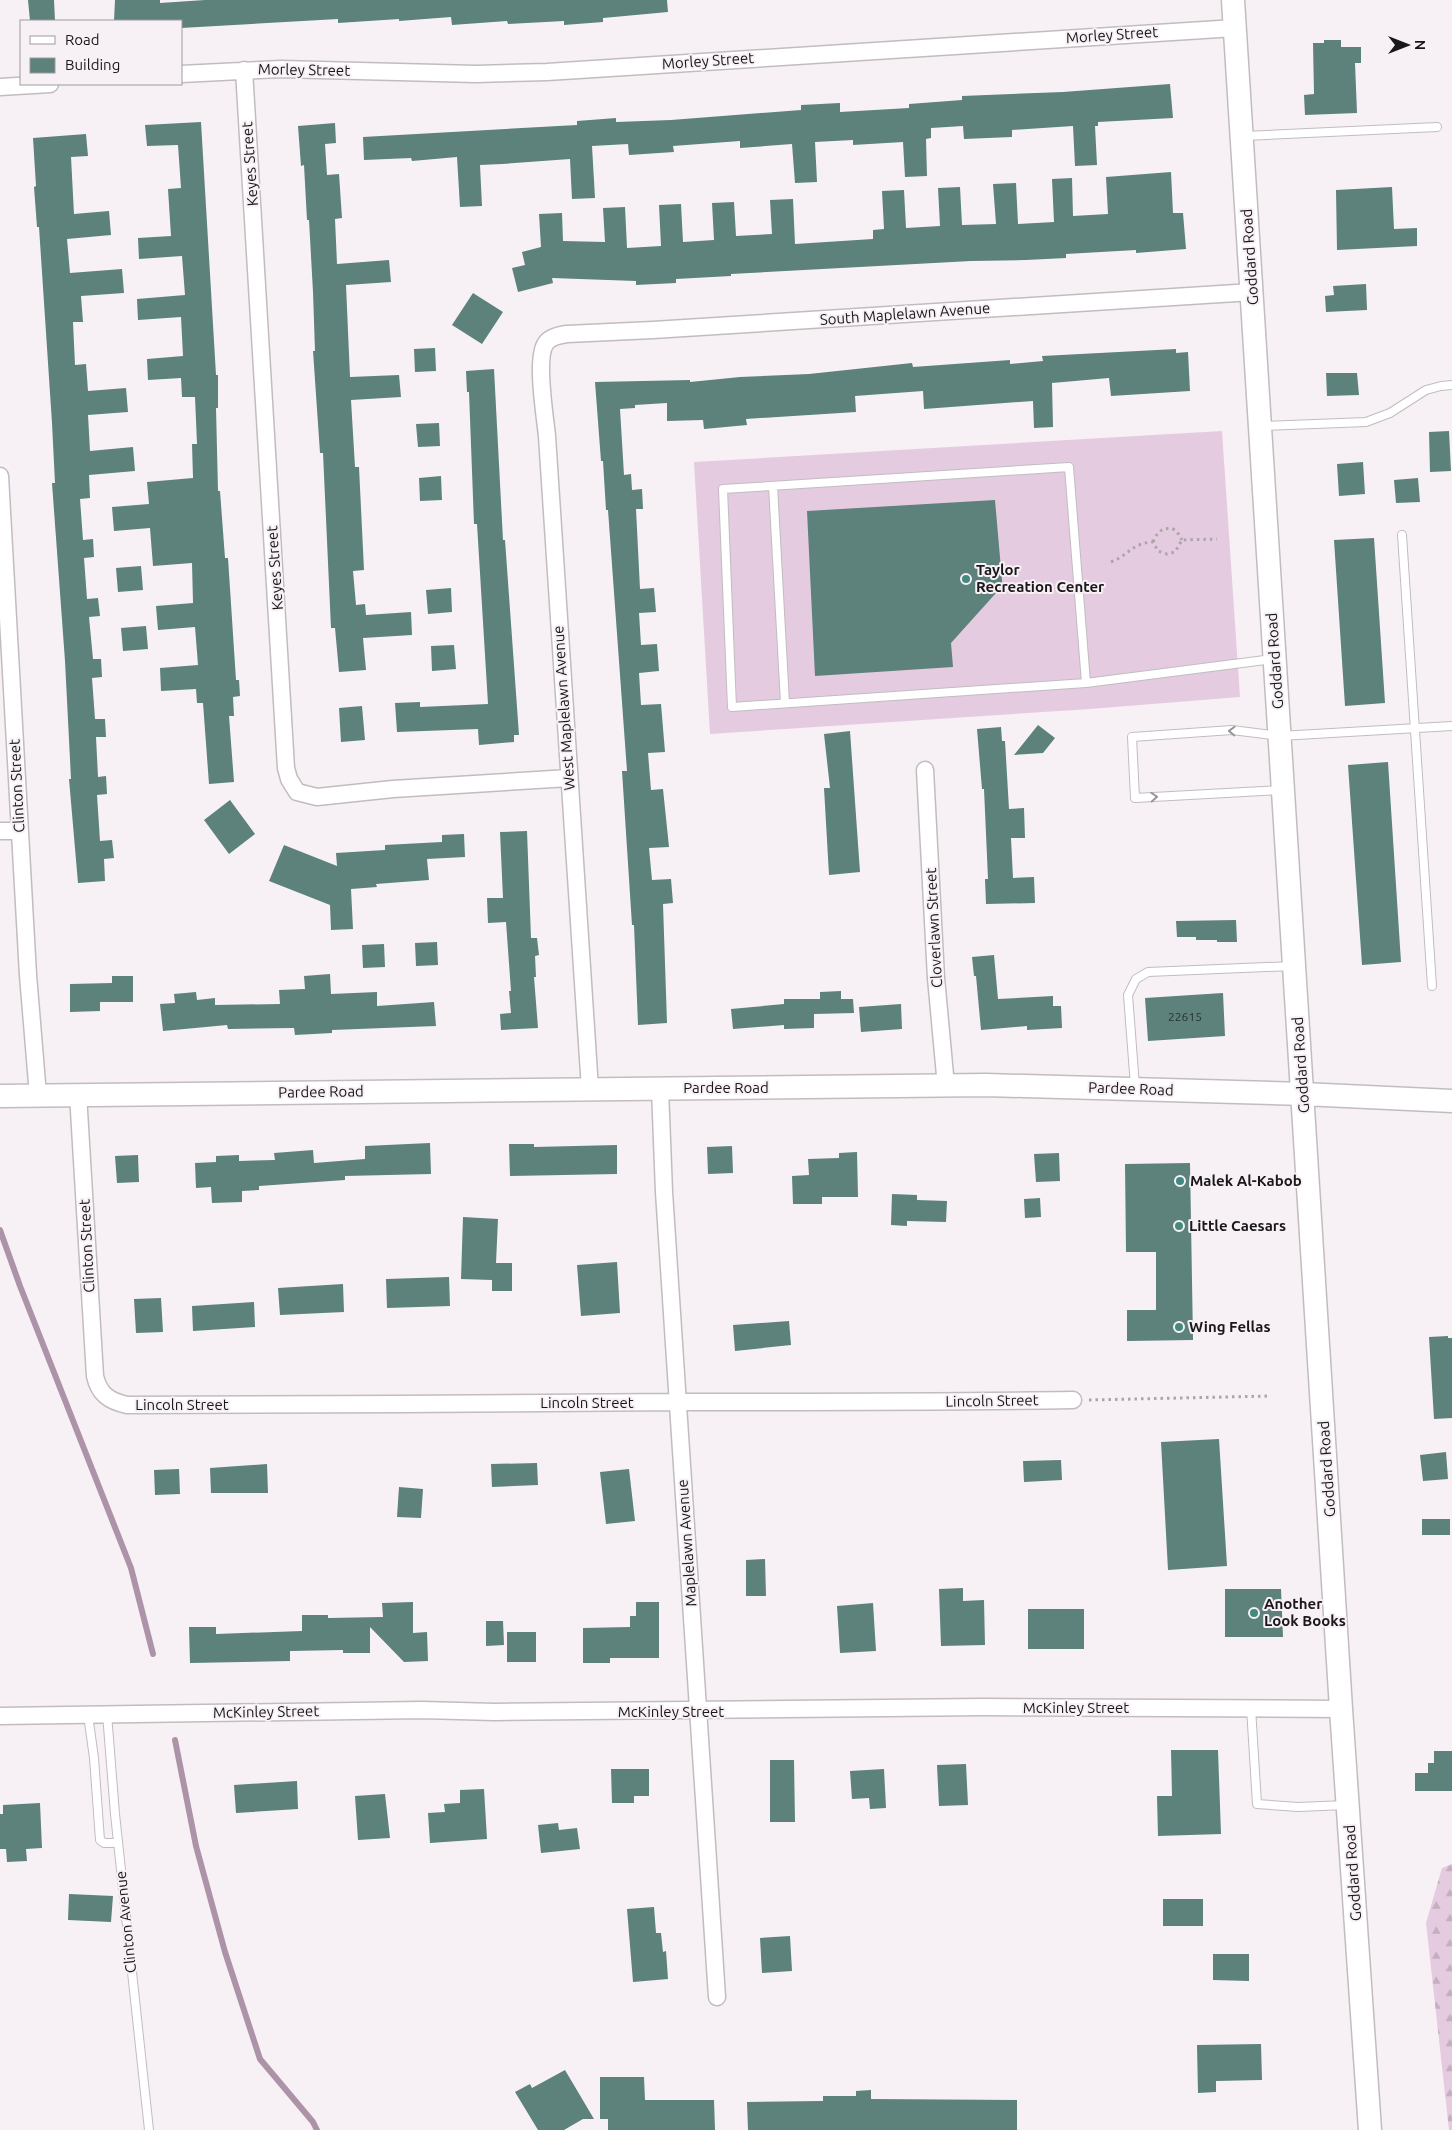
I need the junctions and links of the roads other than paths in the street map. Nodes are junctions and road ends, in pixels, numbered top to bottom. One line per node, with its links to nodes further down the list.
1 (1233, 0): 2 (main road, Goddard Road)
2 (1235, 28): 3 (street, Morley Street); 8 (main road, Goddard Road)
3 (244, 70): 4 (street, Morley Street); 23 (street, Keyes Street)
4 (182, 74)
5 (33, 85): 6 (street)
6 (0, 87)
7 (1437, 127): 8 (lane)
8 (1242, 136): 9 (main road, Goddard Road)
9 (1252, 292): 10 (street, South Maplelawn Avenue); 12 (main road, Goddard Road)
10 (558, 335): 23 (street, West Maplelawn Avenue)
11 (1452, 385): 12 (lane)
12 (1260, 426): 16 (main road, Goddard Road)
13 (0, 476): 26 (street, Clinton Street)
14 (773, 486): 17 (lane); 18 (lane); 18 (lane)
15 (1402, 535): 20 (lane)
16 (1275, 659): 17 (lane); 21 (main road, Goddard Road)
17 (1086, 683): 18 (lane)
18 (785, 703)
19 (1452, 726): 20 (lane)
20 (1414, 729): 21 (lane); 28 (lane)
21 (1280, 736): 24 (main road, Goddard Road); 24 (lane, one-way to 24)
22 (924, 770): 29 (street, Cloverlawn Street)
23 (569, 778): 30 (street, West Maplelawn Avenue)
24 (1284, 790): 27 (main road, Goddard Road)
25 (0, 831): 26 (street)
26 (19, 831): 35 (street, Clinton Street)
27 (1295, 966): 32 (lane); 34 (main road, Goddard Road)
28 (1432, 986)
29 (946, 1086): 31 (main road, Pardee Road); 32 (main road, Pardee Road)
30 (590, 1089): 31 (main road, Pardee Road); 33 (main road, Pardee Road)
31 (660, 1089): 40 (street, Maplelawn Avenue)
32 (1135, 1089): 34 (main road, Pardee Road)
33 (78, 1094): 35 (main road, Pardee Road); 38 (street, Clinton Street)
34 (1303, 1094): 37 (main road, Pardee Road); 42 (main road, Goddard Road)
35 (38, 1095): 36 (main road, Pardee Road)
36 (0, 1096)
37 (1452, 1101)
38 (104, 1395): 40 (street, Lincoln Street)
39 (1073, 1400): 40 (street, Lincoln Street)
40 (678, 1402): 43 (street, Maplelawn Avenue)
41 (1251, 1708): 42 (street, McKinley Street); 43 (street, McKinley Street); 47 (lane)
42 (1342, 1709): 47 (main road, Goddard Road)
43 (698, 1712): 45 (street, McKinley Street); 49 (street, Maplelawn Avenue)
44 (88, 1714): 45 (street, McKinley Street); 46 (street, McKinley Street); 48 (lane)
45 (107, 1714): 48 (lane, Clinton Avenue)
46 (0, 1716)
47 (1348, 1805): 51 (main road, Goddard Road)
48 (118, 1844): 50 (lane, Clinton Avenue)
49 (717, 1997)
50 (149, 2130)
51 (1370, 2130)

